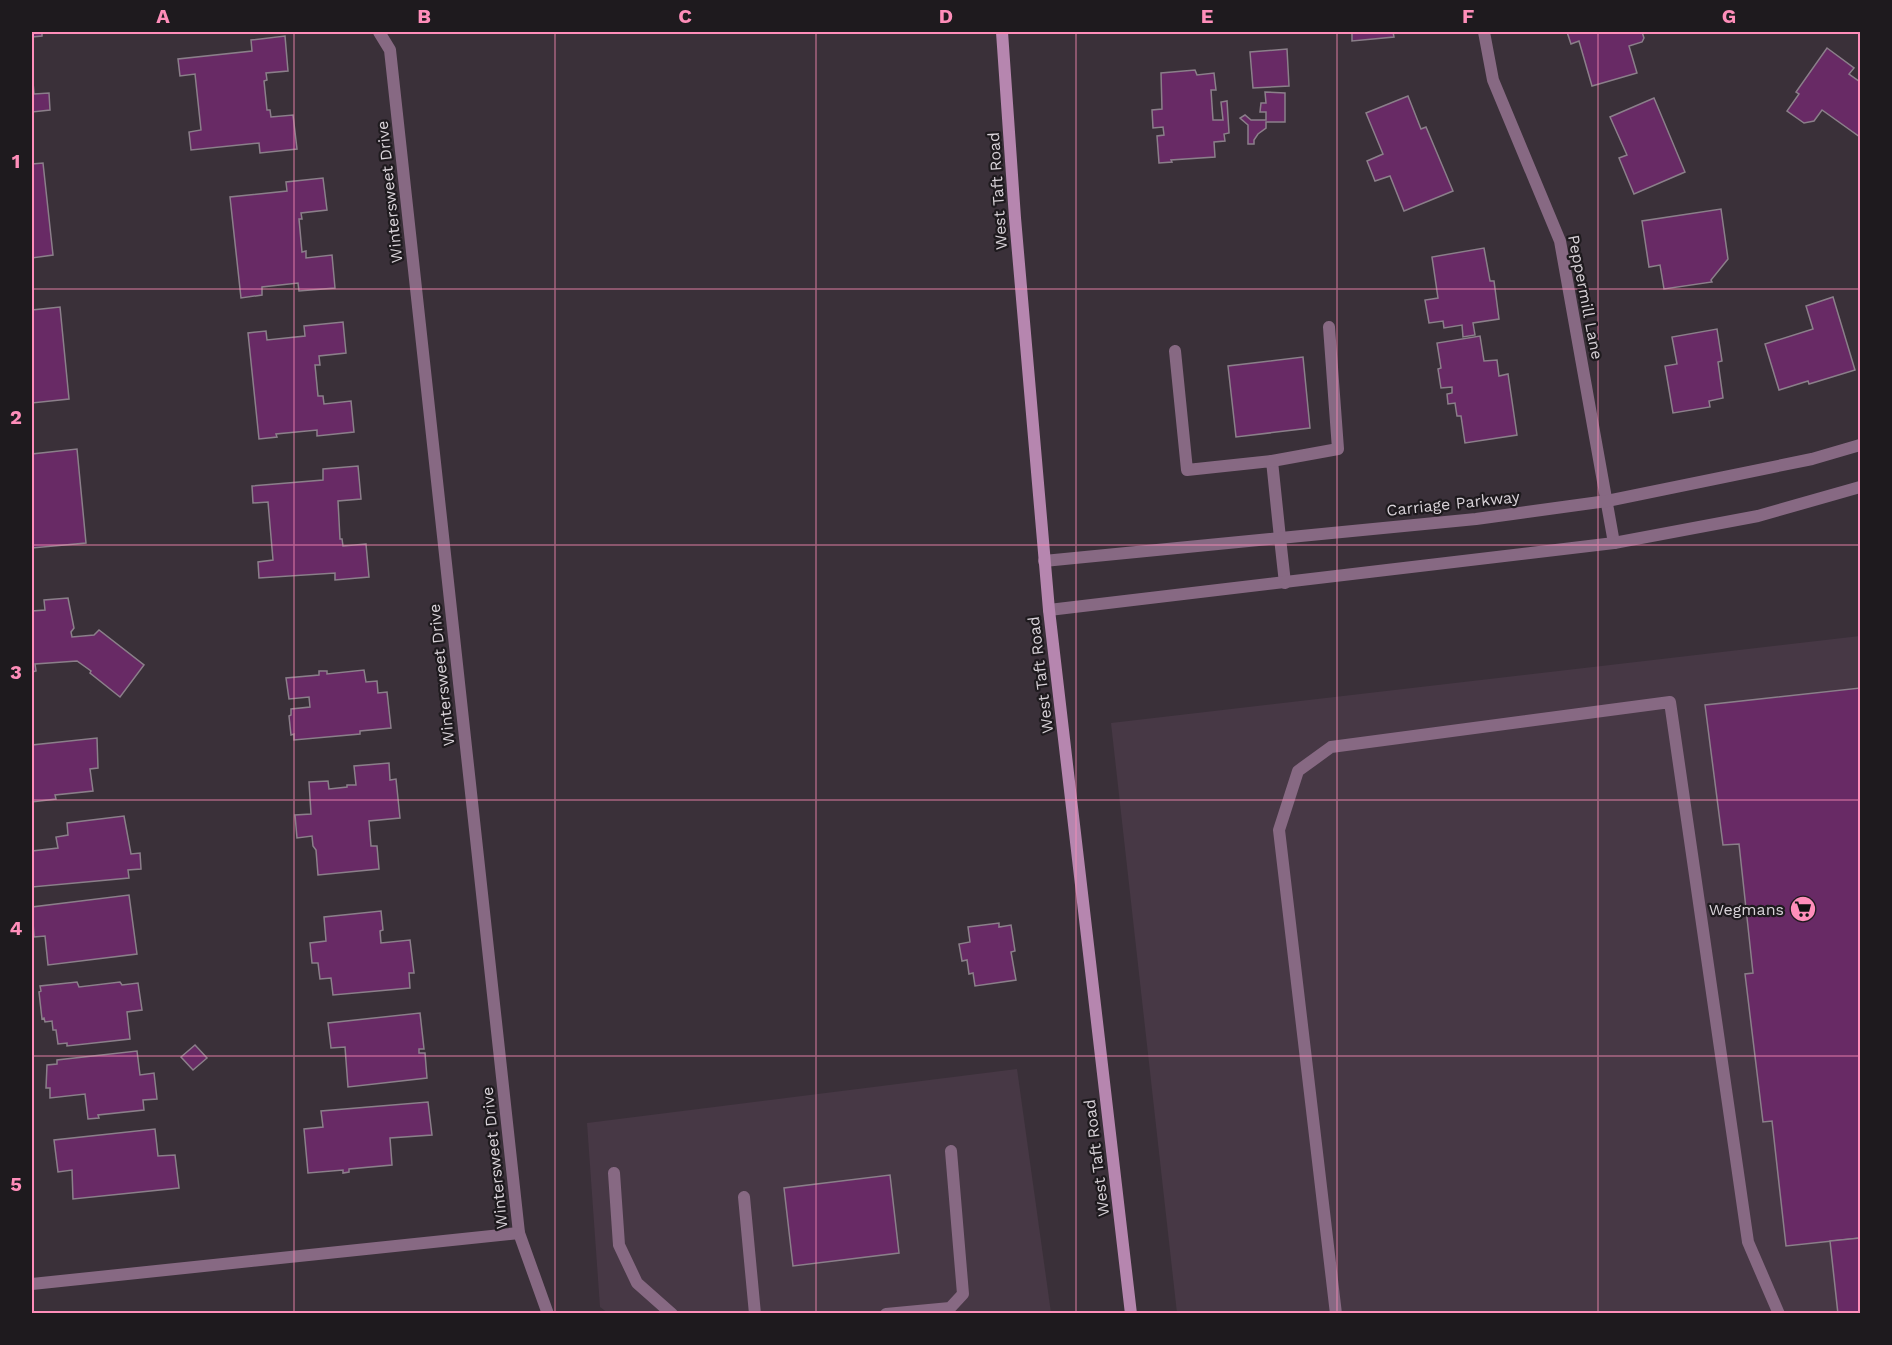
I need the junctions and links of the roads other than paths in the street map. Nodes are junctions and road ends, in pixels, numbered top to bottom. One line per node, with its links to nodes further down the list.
1 (379, 32): 18 (street, Wintersweet Drive)
2 (1002, 32): 12 (main road, West Taft Road)
3 (1484, 32): 9 (street, Peppermill Lane)
4 (1329, 327): 7 (street)
5 (1175, 351): 7 (street)
6 (1860, 445): 9 (street, Carriage Parkway)
7 (1272, 461): 10 (street)
8 (1860, 487): 11 (street)
9 (1607, 501): 10 (street, Carriage Parkway); 11 (street, Peppermill Lane)
10 (1280, 538): 12 (street, Carriage Parkway); 13 (street)
11 (1614, 543): 13 (street)
12 (1044, 561): 14 (main road, West Taft Road)
13 (1285, 583): 14 (street)
14 (1048, 610): 24 (main road, West Taft Road)
15 (951, 1151): 23 (street)
16 (614, 1173): 21 (street)
17 (744, 1197): 22 (street)
18 (519, 1233): 19 (street); 20 (street, Wintersweet Drive)
19 (32, 1284)
20 (548, 1314)
21 (672, 1314)
22 (755, 1314)
23 (886, 1314)
24 (1131, 1314)
25 (1336, 1314): 26 (street)
26 (1779, 1314)

